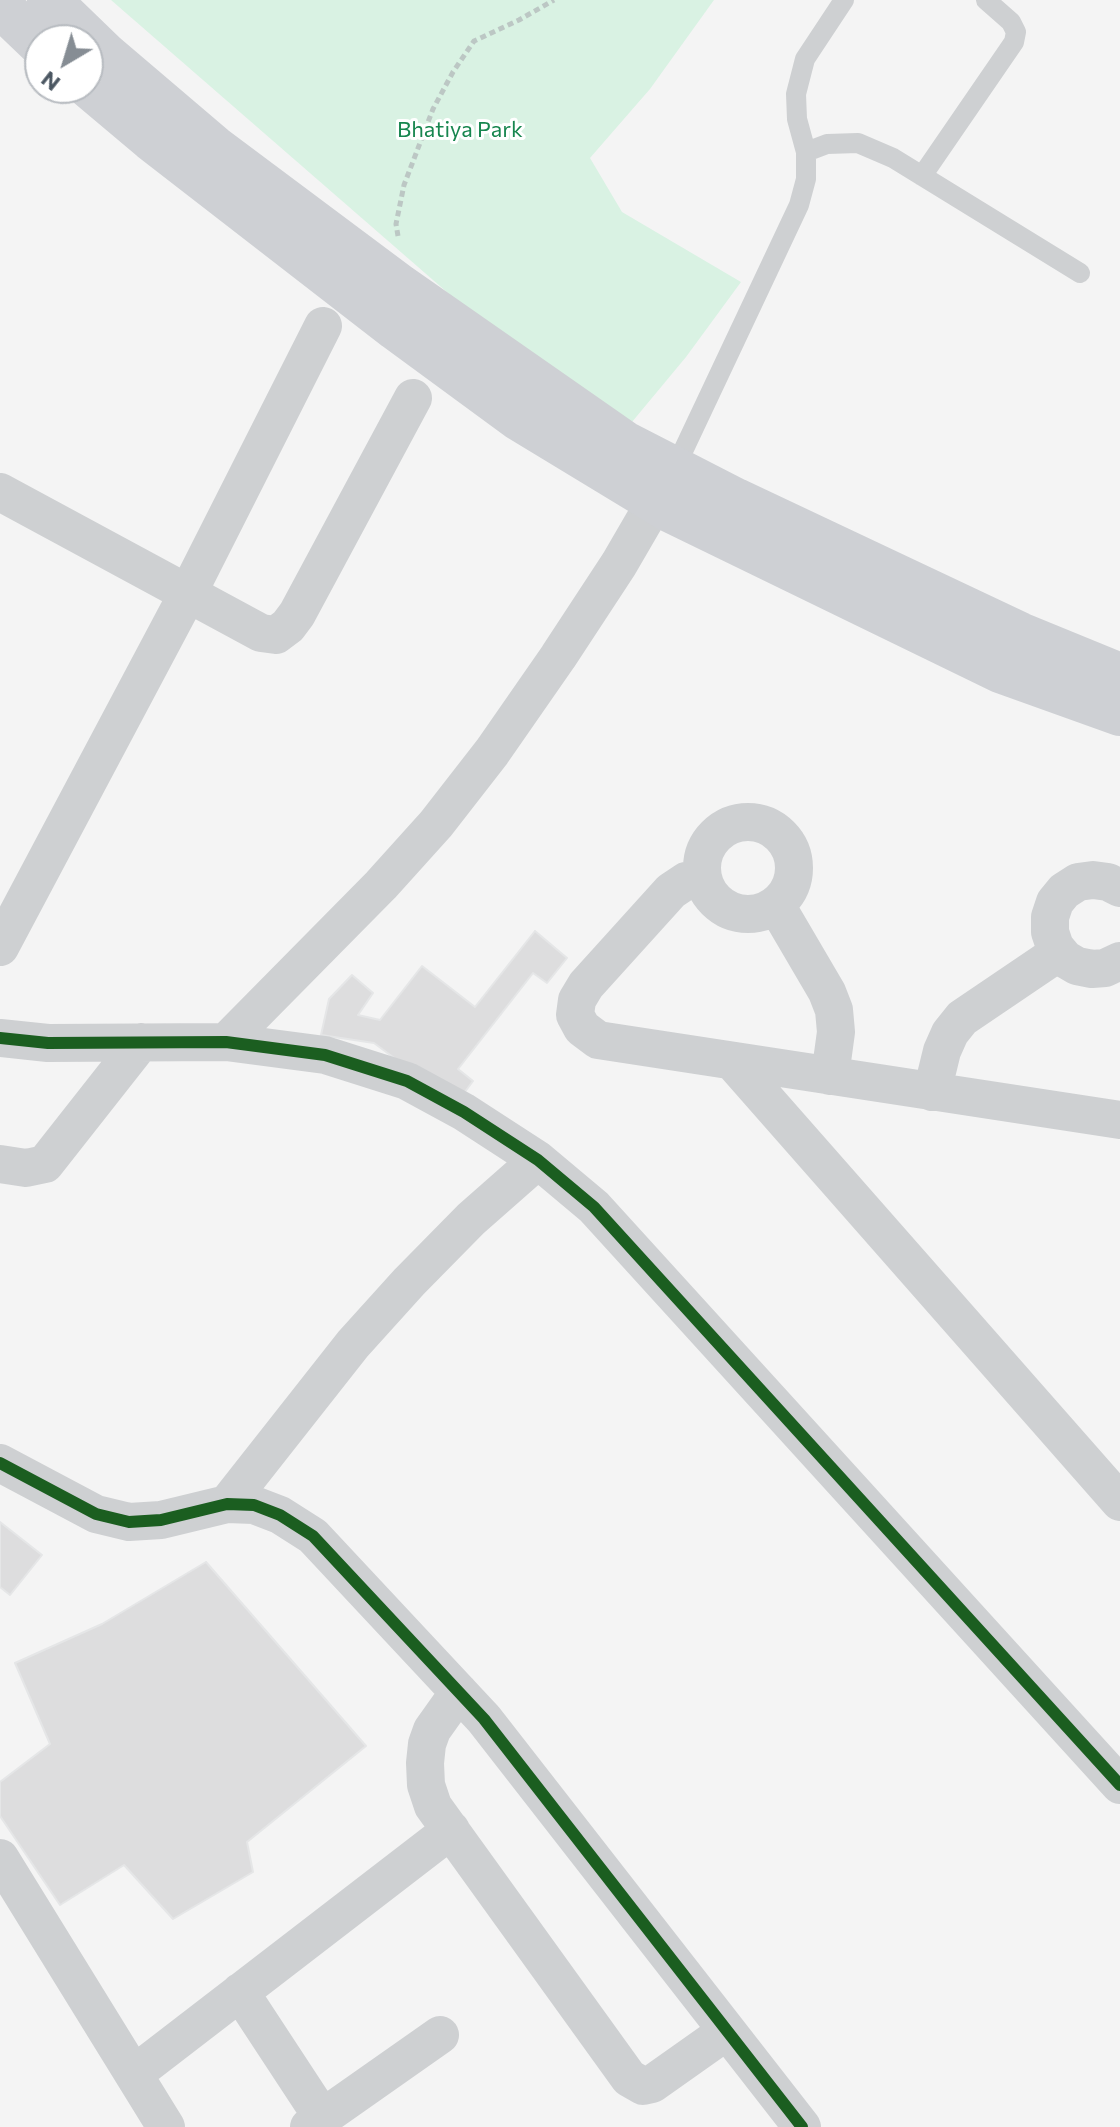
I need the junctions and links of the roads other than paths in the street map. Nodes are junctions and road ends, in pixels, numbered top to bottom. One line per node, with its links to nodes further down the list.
1 (49, 0): 12 (main road)
2 (844, 0): 7 (lane)
3 (986, 0): 8 (lane)
4 (0, 6): 5 (main road)
5 (24, 29)
6 (104, 99): 12 (main road)
7 (806, 152): 8 (lane); 12 (lane)
8 (922, 176): 9 (lane)
9 (1080, 273)
10 (323, 326): 14 (street)
11 (413, 398): 14 (street)
12 (665, 485): 15 (main road); 16 (main road); 25 (street)
13 (0, 492): 14 (street)
14 (188, 593): 20 (street)
15 (1120, 675)
16 (1120, 714)
17 (702, 878): 19 (street); 19 (street); 26 (street)
18 (1120, 888): 21 (street)
19 (776, 905): 27 (street)
20 (0, 947)
21 (1058, 953): 22 (street); 28 (street)
22 (1120, 961)
23 (0, 1038): 24 (street)
24 (141, 1042): 25 (street); 31 (street)
25 (226, 1042): 30 (street)
26 (733, 1062): 27 (street); 33 (street)
27 (830, 1076): 28 (street)
28 (932, 1092): 29 (street)
29 (1120, 1120)
30 (538, 1160): 34 (street); 36 (street)
31 (0, 1164)
32 (0, 1463): 34 (street)
33 (1120, 1502)
34 (227, 1504): 35 (street)
35 (459, 1692): 37 (street); 40 (street)
36 (1120, 1785)
37 (451, 1830): 39 (street); 40 (street)
38 (0, 1858): 42 (street)
39 (240, 1992): 42 (street); 43 (street)
40 (727, 2031): 45 (street)
41 (440, 2035): 43 (street)
42 (134, 2074): 44 (street)
43 (315, 2122)
44 (166, 2127)
45 (802, 2127)

